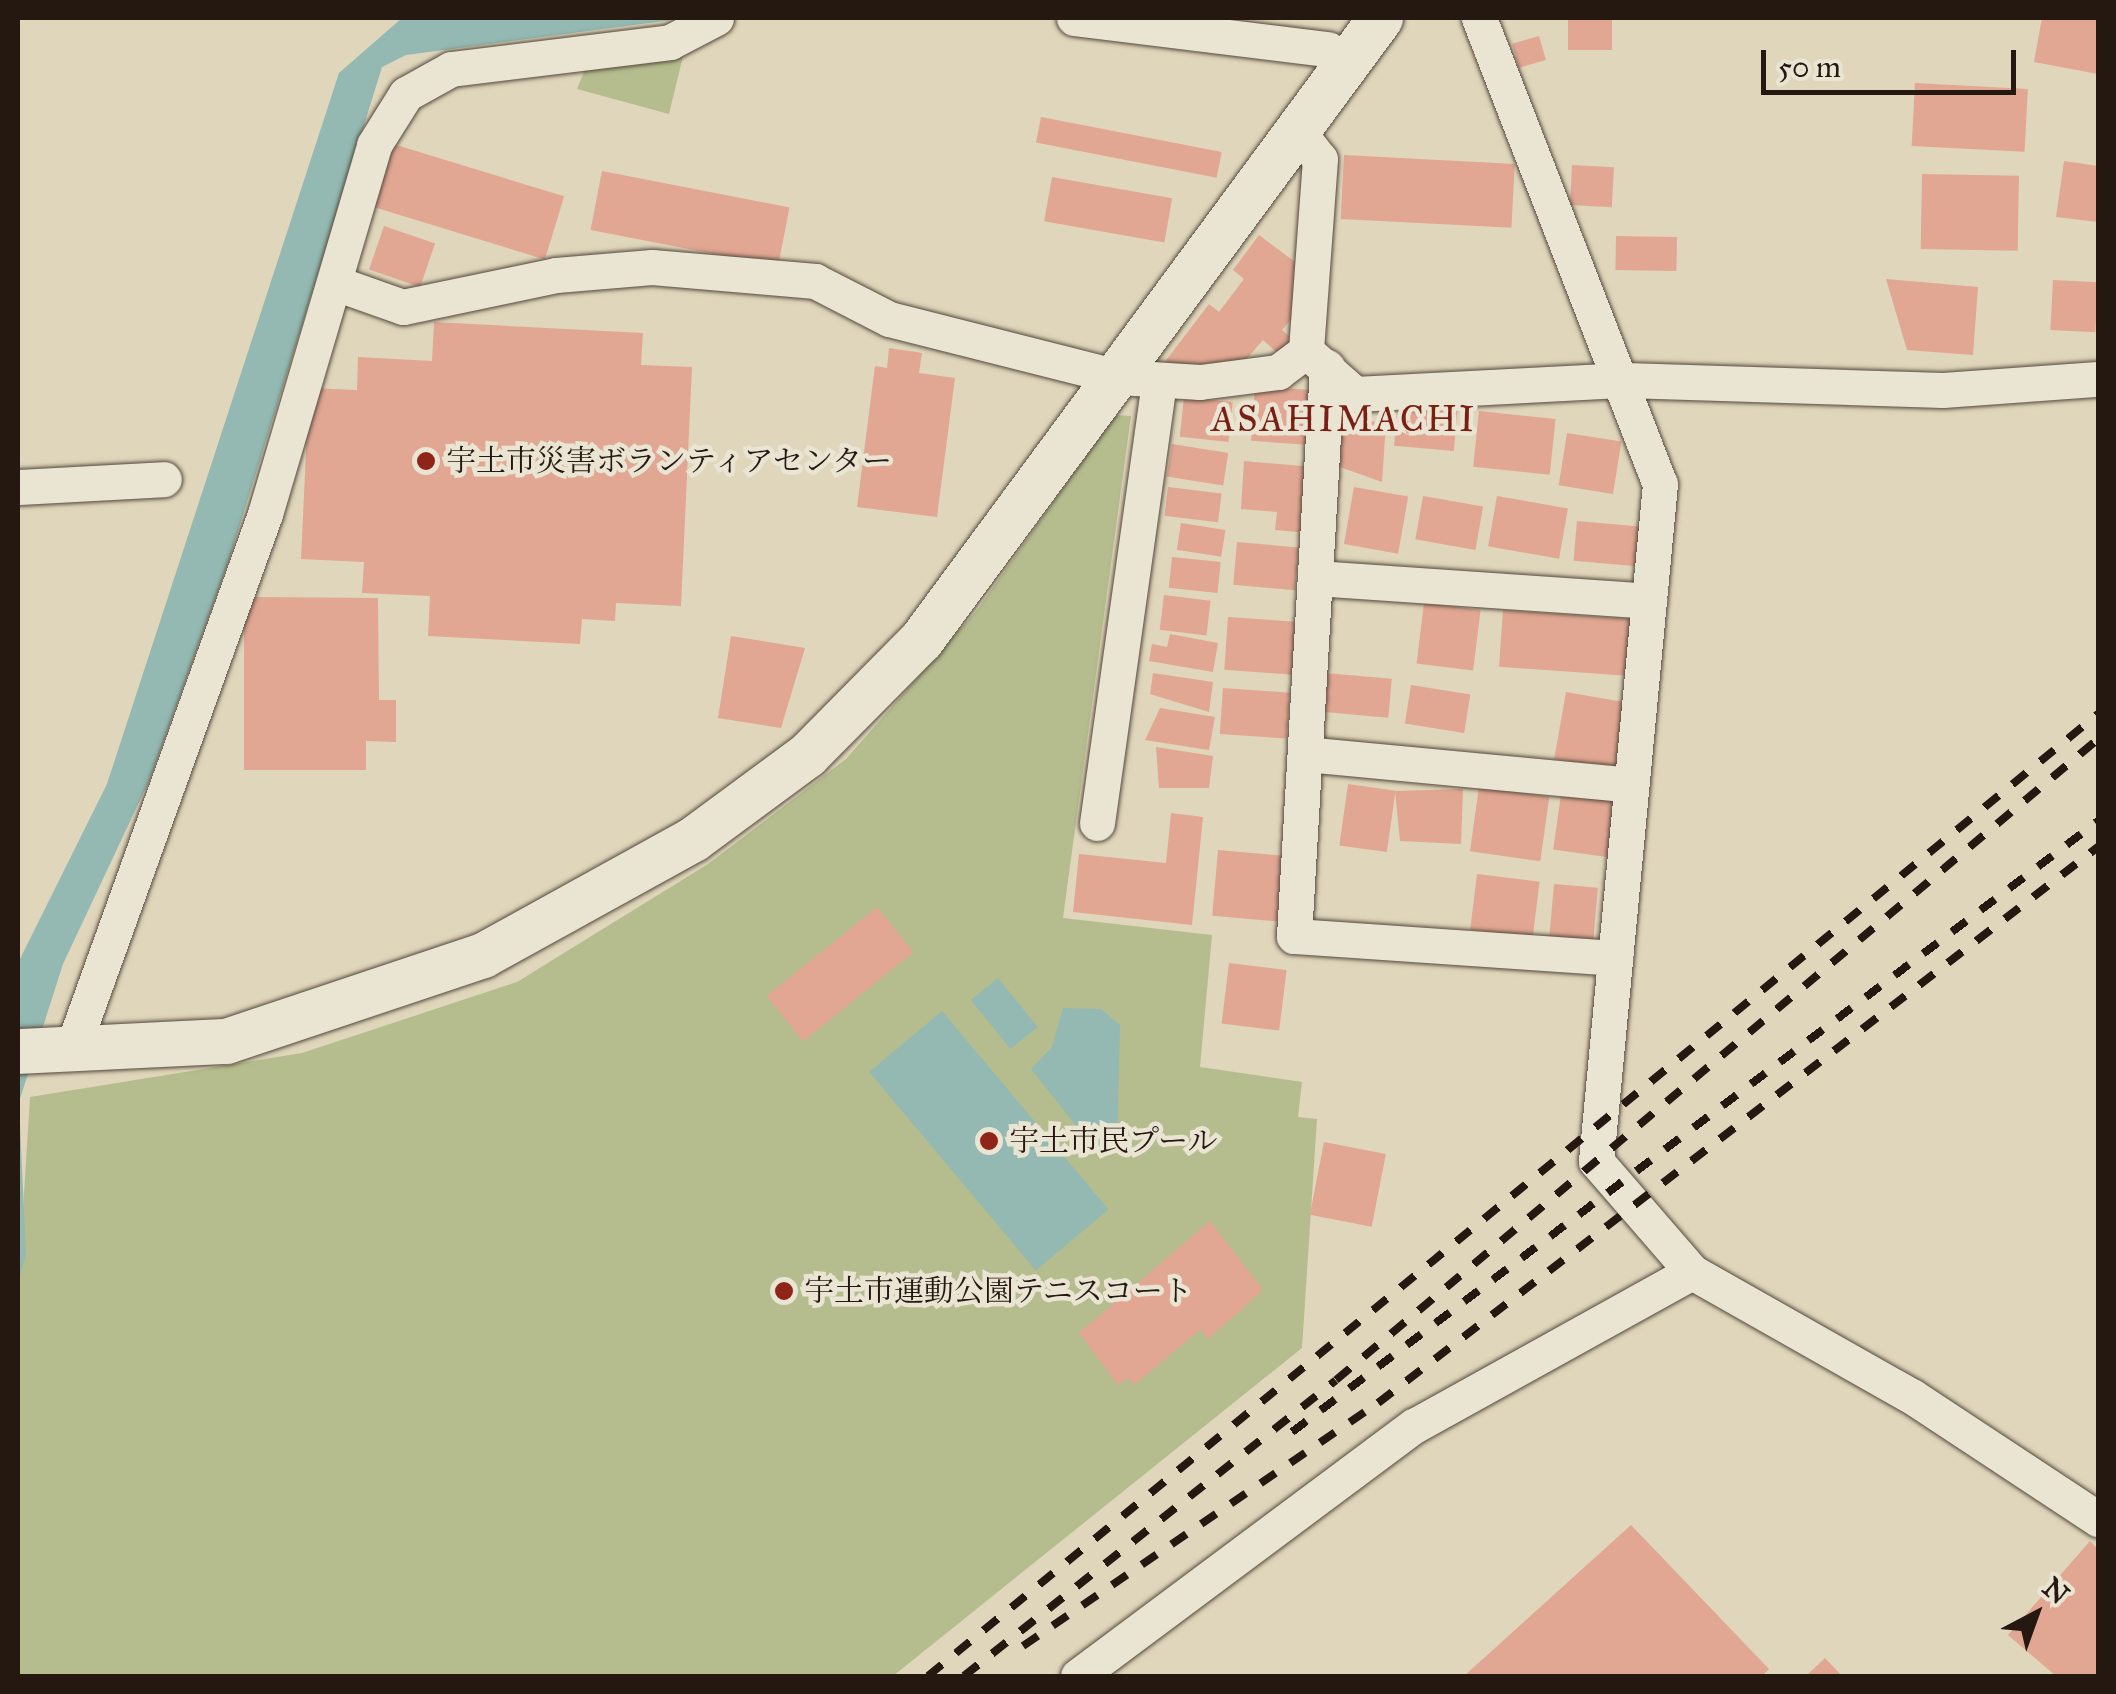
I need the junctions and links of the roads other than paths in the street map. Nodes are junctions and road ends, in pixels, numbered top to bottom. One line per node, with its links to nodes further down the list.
1 (716, 18): 7 (street)
2 (1074, 18): 5 (street)
3 (1380, 18): 5 (street)
4 (1479, 18): 11 (street)
5 (1335, 43): 6 (street)
6 (1298, 130): 8 (street); 9 (street)
7 (334, 283): 9 (street); 20 (street)
8 (1316, 360): 9 (street); 11 (street); 14 (street)
9 (1139, 378): 18 (street); 20 (street)
10 (2098, 378): 11 (street)
11 (1625, 380): 15 (street)
12 (164, 479): 13 (street)
13 (18, 487)
14 (1315, 578): 15 (street); 16 (street)
15 (1648, 601): 17 (street)
16 (1305, 754): 17 (street); 19 (street)
17 (1631, 785): 19 (street)
18 (1097, 823)
19 (1615, 958): 21 (street)
20 (40, 1051)
21 (1692, 1272): 22 (street); 23 (street)
22 (2098, 1519)
23 (1078, 1676)

